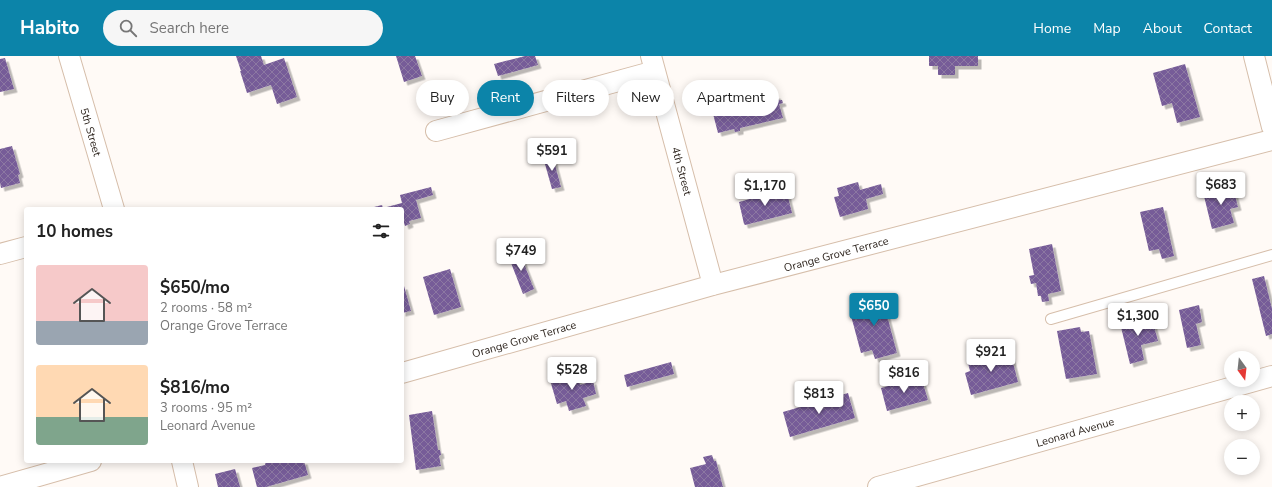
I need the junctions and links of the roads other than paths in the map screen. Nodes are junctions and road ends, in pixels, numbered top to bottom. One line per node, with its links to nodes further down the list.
1 (69, 56): 7 (street, 5th Street)
2 (1254, 56): 4 (street)
3 (653, 64): 5 (street); 11 (street, 4th Street)
4 (1272, 127)
5 (436, 130)
6 (1272, 140): 11 (street, Orange Grove Terrace)
7 (113, 207)
8 (24, 248): 9 (street)
9 (0, 254)
10 (1272, 256): 12 (lane)
11 (713, 286): 13 (street, Orange Grove Terrace)
12 (1051, 319)
13 (404, 372)
14 (1272, 376): 19 (street, Leonard Avenue)
15 (84, 463): 17 (street)
16 (182, 463): 18 (street)
17 (0, 487)
18 (188, 487)
19 (878, 487)

